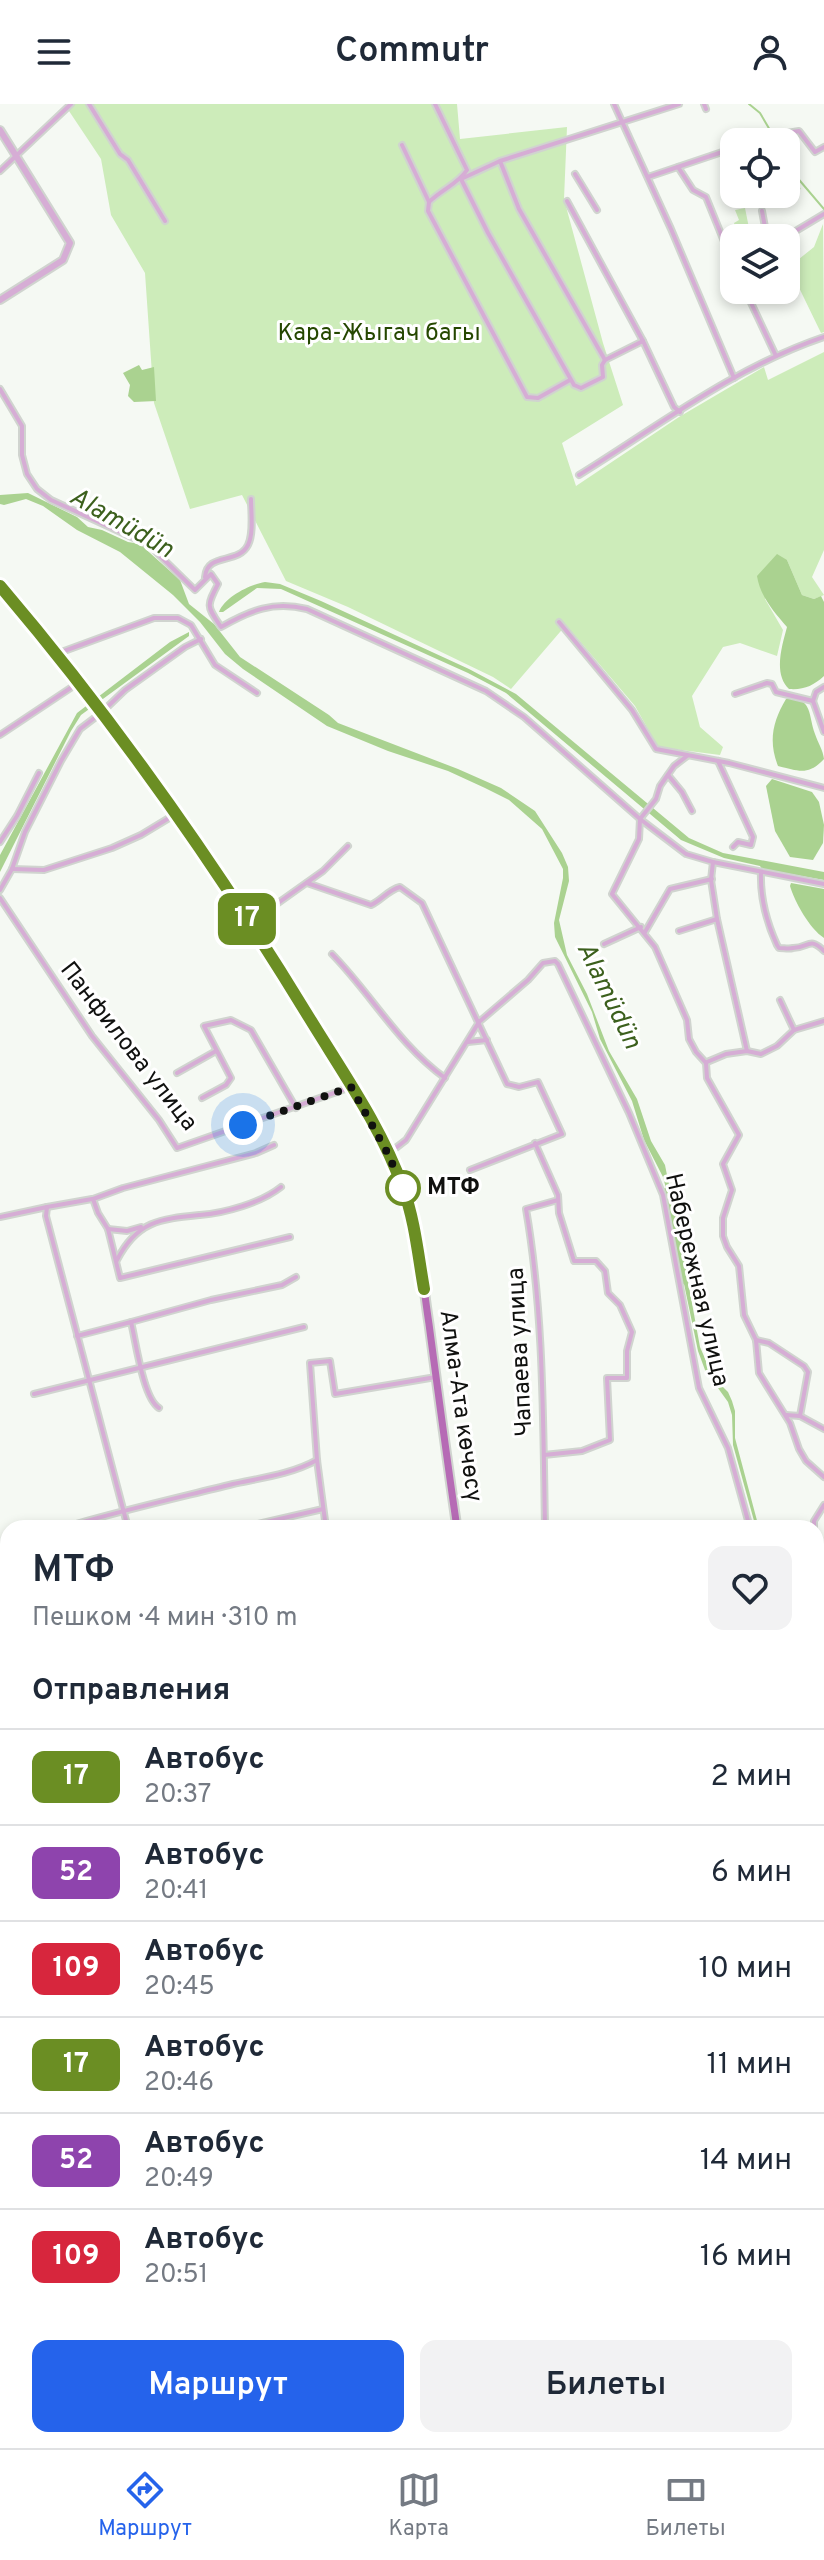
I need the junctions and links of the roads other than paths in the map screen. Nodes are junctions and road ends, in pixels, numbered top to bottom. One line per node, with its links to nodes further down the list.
1 (71, 104): 12 (street)
2 (89, 104): 24 (street)
3 (435, 104): 18 (street)
4 (614, 104): 6 (street)
5 (679, 104): 6 (street)
6 (623, 123): 13 (street); 17 (street)
7 (0, 130): 12 (street)
8 (800, 132): 10 (street)
9 (402, 145): 20 (street)
10 (824, 147)
11 (720, 153): 14 (street)
12 (15, 156): 15 (street); 28 (street)
13 (500, 161): 18 (street); 33 (street)
14 (678, 167): 17 (street); 27 (street)
15 (0, 171)
16 (575, 174): 21 (street)
17 (648, 177): 34 (street)
18 (461, 179): 20 (street); 35 (street)
19 (567, 201): 31 (street)
20 (429, 202): 35 (street)
21 (597, 210)
22 (762, 211): 25 (street)
23 (824, 214): 26 (street)
24 (165, 221)
25 (764, 224)
26 (800, 228)
27 (720, 231)
28 (0, 300)
29 (752, 304): 32 (street)
30 (824, 337): 32 (street)
31 (643, 341): 33 (street); 37 (street)
32 (776, 356): 34 (street)
33 (605, 360): 35 (street)
34 (734, 378): 37 (street)
35 (570, 380)
36 (0, 389): 40 (street)
37 (680, 412): 38 (street)
38 (579, 475)
39 (251, 499): 40 (street)
40 (205, 578): 60 (street)
41 (0, 586): 44 (main road, Алма-Ата көчөсү)
42 (559, 622): 53 (street)
43 (201, 639): 44 (street); 47 (street); 50 (street)
44 (56, 654): 45 (main road, Алма-Ата көчөсү)
45 (78, 683): 50 (main road, Алма-Ата көчөсү); 52 (street)
46 (824, 687): 49 (street)
47 (257, 693)
48 (735, 694): 49 (street)
49 (813, 701): 51 (street)
50 (101, 713): 59 (main road, Алма-Ата көчөсү); 65 (street)
51 (824, 732)
52 (0, 735)
53 (687, 756): 54 (street); 56 (street)
54 (718, 761): 57 (street); 63 (street)
55 (39, 773): 61 (street)
56 (668, 775): 58 (street); 60 (street)
57 (824, 788)
58 (692, 811)
59 (175, 815): 65 (street); 73 (main road, Алма-Ата көчөсү)
60 (642, 816): 64 (street); 74 (street)
61 (0, 842)
62 (348, 846): 68 (street)
63 (733, 847)
64 (713, 862): 66 (street); 67 (street)
65 (12, 869): 70 (street)
66 (761, 872): 69 (street); 77 (street)
67 (712, 879): 72 (street); 74 (street)
68 (307, 883): 73 (street); 81 (street)
69 (824, 884)
70 (0, 890)
71 (0, 898): 92 (street, Панфилова улица)
72 (717, 919): 75 (street); 86 (street)
73 (250, 923): 90 (main road, Алма-Ата көчөсү)
74 (643, 930): 76 (street); 87 (street)
75 (679, 931)
76 (604, 944)
77 (824, 951)
78 (332, 954): 89 (street)
79 (780, 1000): 82 (street)
80 (824, 1021): 82 (street)
81 (479, 1022): 83 (street); 84 (street, Набережная улица); 130 (street, Набережная улица)
82 (794, 1030): 86 (street)
83 (487, 1040): 84 (street); 93 (street)
84 (466, 1043): 89 (street, Набережная улица)
85 (216, 1051): 88 (street); 91 (street); 92 (street)
86 (747, 1051): 87 (street)
87 (706, 1063): 110 (street)
88 (177, 1073)
89 (445, 1078): 95 (street, Набережная улица)
90 (351, 1087): 92 (street, Панфилова улица); 95 (main road, Алма-Ата көчөсү)
91 (202, 1098)
92 (296, 1108)
93 (535, 1143): 96 (street); 99 (street)
94 (274, 1145): 98 (street)
95 (388, 1154): 112 (main road, Алма-Ата көчөсү)
96 (470, 1170)
97 (281, 1187): 102 (street)
98 (93, 1199): 100 (street); 103 (street)
99 (558, 1200): 119 (street, Чапаева улица); 119 (street)
100 (47, 1207): 101 (street); 109 (street)
101 (0, 1217)
102 (145, 1227): 103 (street); 105 (street)
103 (108, 1229): 105 (street)
104 (290, 1237): 105 (street)
105 (116, 1262)
106 (296, 1277): 107 (street)
107 (131, 1322): 109 (street); 111 (street)
108 (304, 1327): 111 (street)
109 (77, 1336): 113 (street)
110 (756, 1340): 116 (street); 117 (street)
111 (142, 1366): 113 (street); 115 (street)
112 (436, 1377): 120 (street); 128 (main road, Алма-Ата көчөсү)
113 (88, 1379): 114 (street); 123 (street)
114 (34, 1394)
115 (159, 1408)
116 (785, 1415): 117 (street); 121 (street)
117 (800, 1416): 118 (street)
118 (824, 1429)
119 (544, 1455): 129 (street, Чапаева улица)
120 (317, 1460): 122 (street); 123 (street)
121 (824, 1477)
122 (323, 1509): 126 (street); 127 (street)
123 (123, 1510): 124 (street); 125 (street)
124 (89, 1520)
125 (126, 1520)
126 (275, 1520)
127 (325, 1520)
128 (456, 1520)
129 (545, 1520)
130 (748, 1520)

